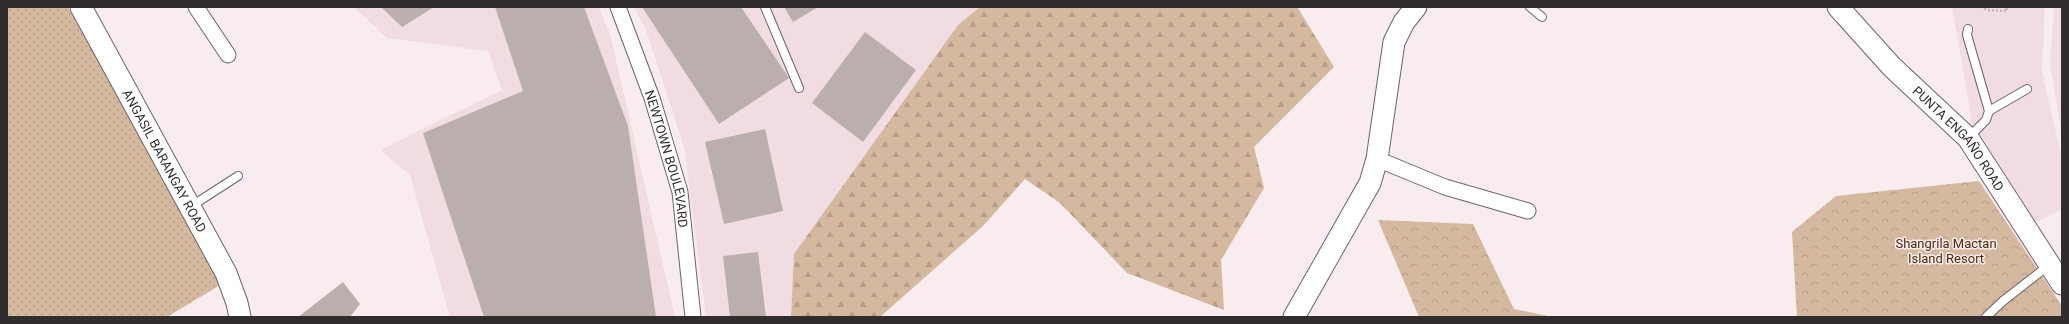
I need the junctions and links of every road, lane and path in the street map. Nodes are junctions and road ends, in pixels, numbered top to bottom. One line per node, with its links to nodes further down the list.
1 (81, 7): 19 (street, ANGASIL BARANGAY ROAD)
2 (196, 7): 12 (street)
3 (618, 7): 24 (street, NEWTOWN BOULEVARD)
4 (765, 7): 13 (lane)
5 (1416, 7): 17 (street)
6 (1530, 7): 10 (lane)
7 (1838, 7): 16 (street, PUNTA ENGAÑO ROAD)
8 (1981, 7): 9 (path)
9 (2006, 7)
10 (1542, 17)
11 (1968, 29): 15 (lane)
12 (228, 55)
13 (799, 88)
14 (2027, 89): 15 (lane)
15 (1989, 111): 16 (lane)
16 (1968, 138): 21 (street, PUNTA ENGAÑO ROAD)
17 (1377, 159): 20 (street); 25 (street)
18 (238, 176): 19 (lane)
19 (189, 207): 23 (street, ANGASIL BARANGAY ROAD)
20 (1528, 212)
21 (2049, 265): 22 (street, PUNTA ENGAÑO ROAD); 26 (lane)
22 (2062, 284)
23 (240, 317)
24 (693, 317)
25 (1294, 317)
26 (1986, 317)

